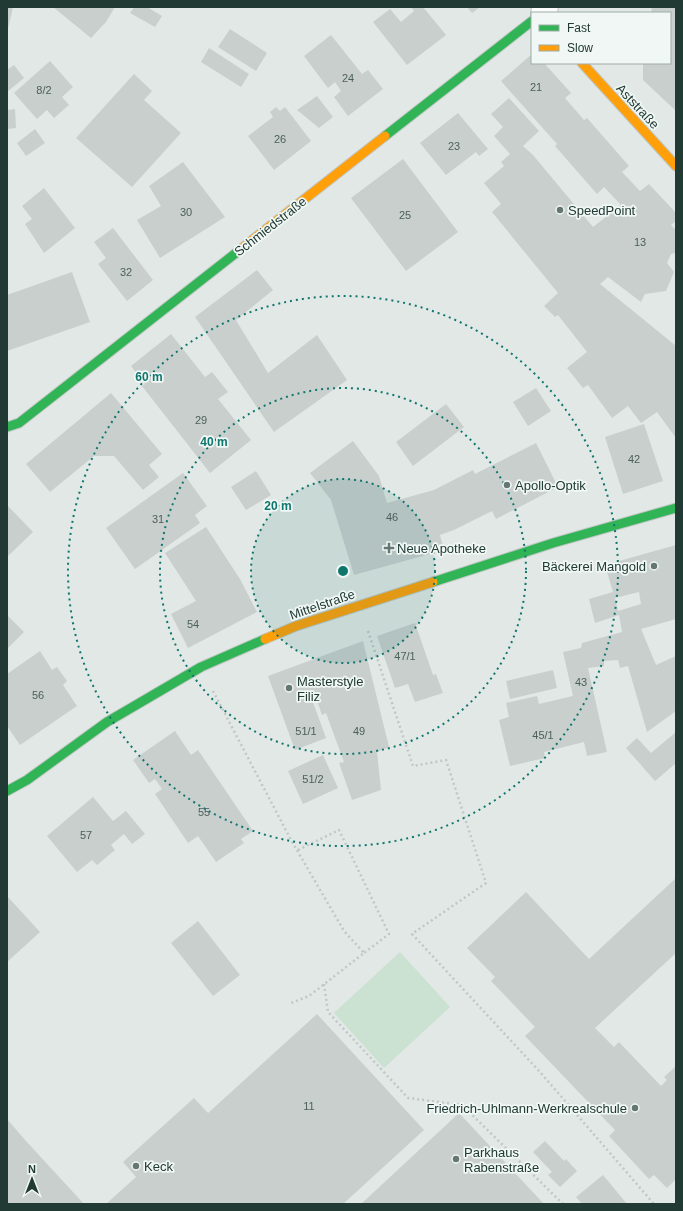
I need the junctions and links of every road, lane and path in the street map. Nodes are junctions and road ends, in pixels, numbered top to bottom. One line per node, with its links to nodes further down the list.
1 (531, 22): 4 (street, Schmiedstraße)
2 (583, 64): 3 (street, Aststraße)
3 (676, 166)
4 (7, 427)
5 (676, 508): 6 (street, Mittelstraße)
6 (360, 605): 7 (street, Mittelstraße); 14 (path)
7 (201, 667): 8 (street, Mittelstraße); 9 (path)
8 (7, 791)
9 (298, 850): 10 (path); 10 (path)
10 (364, 953): 11 (path)
11 (324, 984): 12 (path); 13 (path)
12 (291, 1003)
13 (563, 1204)
14 (654, 1204)

